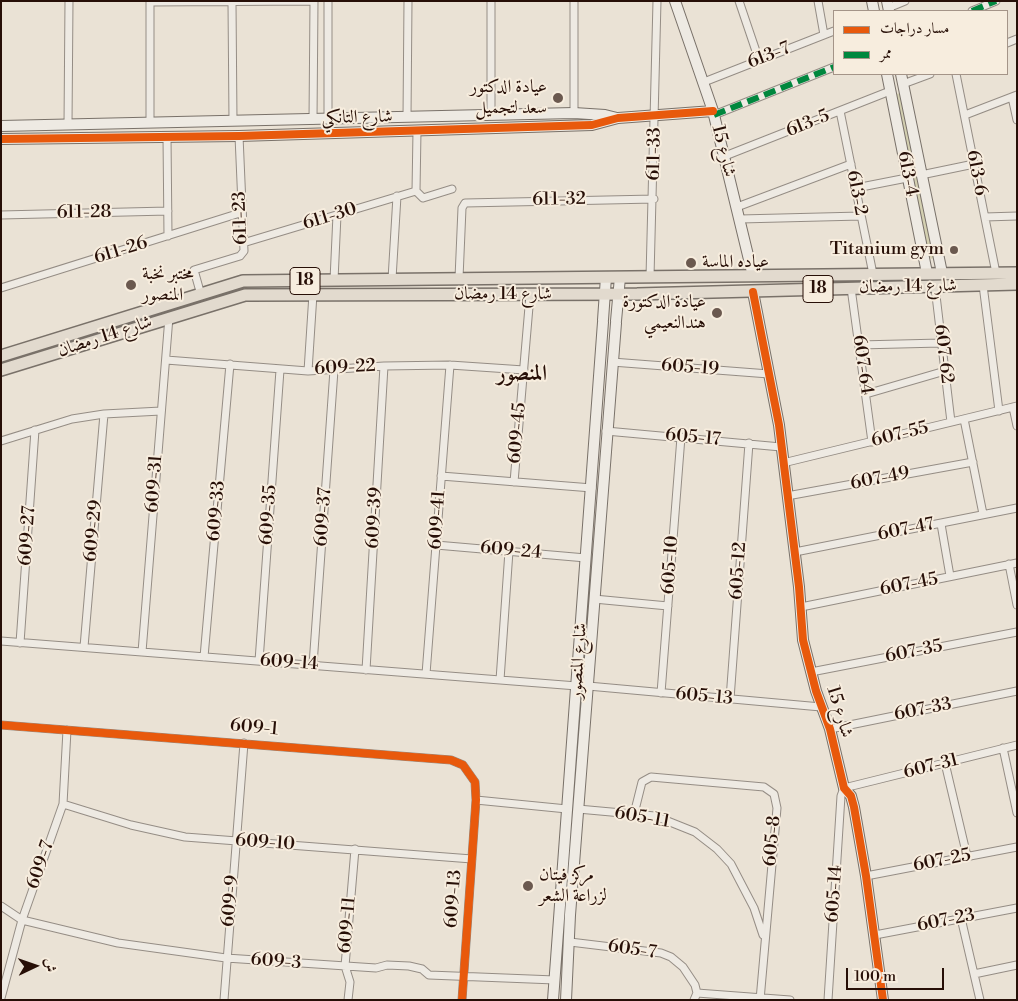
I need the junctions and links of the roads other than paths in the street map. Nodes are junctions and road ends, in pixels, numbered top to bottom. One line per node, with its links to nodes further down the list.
1 (69, 1): 42 (street)
2 (314, 1): 14 (street); 38 (street)
3 (328, 1): 37 (street)
4 (408, 1): 35 (street)
5 (491, 1): 32 (street)
6 (574, 1): 29 (street)
7 (657, 1): 33 (street, 611-33)
8 (675, 1): 25 (street, شارع 15)
9 (740, 1): 19 (street)
10 (818, 1): 18 (street)
11 (905, 1): 15 (street)
12 (996, 1): 16 (street)
13 (150, 2): 14 (street); 41 (street)
14 (232, 3): 40 (street)
15 (888, 7)
16 (974, 10)
17 (833, 31): 18 (street, 613-7)
18 (824, 35): 19 (street, 613-7)
19 (759, 60): 25 (street, 613-7)
20 (833, 67): 30 (street)
21 (887, 75): 26 (street, 613-4)
22 (924, 75): 24 (street)
23 (956, 75): 34 (street, 613-6)
24 (902, 79): 54 (street, 613-4)
25 (704, 82): 30 (street, شارع 15)
26 (890, 91): 28 (street, 613-5); 55 (street, 613-4)
27 (1015, 96): 34 (street); 39 (street)
28 (840, 111): 51 (street, 613-5); 52 (street, 613-2)
29 (574, 113): 31 (street, شارع التانكي); 36 (street, شارع التانكي)
30 (713, 113): 33 (street, شارع التانكي); 51 (street, شارع 15)
31 (515, 114): 32 (street, شارع التانكي); 45 (street)
32 (491, 115): 35 (street, شارع التانكي)
33 (656, 115): 36 (street, شارع التانكي); 60 (street, 611-33)
34 (965, 115): 53 (street, 613-6)
35 (407, 117): 37 (street, شارع التانكي)
36 (618, 118): 45 (street, شارع التانكي)
37 (328, 119): 38 (street, شارع التانكي)
38 (313, 120): 40 (street, شارع التانكي)
39 (1017, 120)
40 (233, 121): 41 (street, شارع التانكي)
41 (150, 123): 43 (street, شارع التانكي)
42 (68, 124): 43 (street, شارع التانكي); 44 (street, شارع التانكي)
43 (110, 124): 47 (street)
44 (1, 126)
45 (516, 128): 46 (street, شارع التانكي)
46 (417, 131): 49 (street, شارع التانكي); 58 (street)
47 (109, 136): 48 (street, شارع التانكي); 50 (street, شارع التانكي)
48 (167, 136): 49 (street, شارع التانكي); 62 (street)
49 (239, 136): 63 (street, 611-23)
50 (1, 139)
51 (725, 156): 61 (street, شارع 15)
52 (851, 164): 56 (street, 613-2); 61 (street)
53 (974, 164): 54 (street); 68 (street, 613-6)
54 (921, 175): 72 (street, 613-4)
55 (907, 178): 56 (street); 76 (street, 613-4)
56 (856, 188): 66 (street, 613-2)
57 (452, 189): 58 (street)
58 (416, 190): 59 (street, 611-30)
59 (397, 196): 65 (street, 611-30); 82 (street)
60 (654, 199): 80 (street, 611-33); 81 (street, 611-32)
61 (737, 207): 69 (street, شارع 15)
62 (168, 210): 64 (street, 611-28); 70 (street)
63 (240, 213): 70 (street, 611-26); 71 (street, 611-23)
64 (1, 215)
65 (337, 216): 71 (street, 611-30); 83 (street)
66 (861, 216): 69 (street); 75 (street, 613-2)
67 (1017, 216): 68 (street)
68 (985, 217): 73 (street, 613-6)
69 (740, 219): 77 (street, شارع 15)
70 (168, 236): 87 (street, 611-26)
71 (243, 243): 90 (street, 611-23)
72 (942, 273): 73 (main road, شارع 14 رمضان / 18); 76 (main road, شارع 14 رمضان / 18)
73 (996, 273): 74 (main road, شارع 14 رمضان / 18)
74 (1017, 273)
75 (873, 274): 76 (main road, شارع 14 رمضان / 18); 77 (main road, شارع 14 رمضان / 18)
76 (927, 274)
77 (753, 276): 80 (main road, شارع 14 رمضان / 18)
78 (606, 277): 79 (main road, شارع 14 رمضان / 18); 81 (main road, شارع 14 رمضان / 18); 92 (street, شارع المنصور)
79 (620, 277): 80 (main road, شارع 14 رمضان / 18); 93 (street, شارع المنصور)
80 (650, 277)
81 (459, 278): 82 (main road, شارع 14 رمضان / 18)
82 (392, 279): 83 (main road, شارع 14 رمضان / 18)
83 (334, 280): 90 (main road, شارع 14 رمضان / 18)
84 (1017, 284): 85 (main road, شارع 14 رمضان / 18)
85 (983, 285): 86 (main road, شارع 14 رمضان / 18); 114 (street)
86 (935, 286): 88 (main road, شارع 14 رمضان / 18); 96 (street, 607-62)
87 (1, 288)
88 (851, 288): 89 (main road, شارع 14 رمضان / 18); 97 (street, 607-64)
89 (752, 292): 93 (main road, شارع 14 رمضان / 18); 110 (street, شارع 15)
90 (201, 294): 98 (main road, شارع 14 رمضان / 18)
91 (313, 294): 94 (main road, شارع 14 رمضان / 18); 95 (main road, شارع 14 رمضان / 18); 106 (street)
92 (605, 294): 93 (main road, شارع 14 رمضان / 18); 94 (main road, شارع 14 رمضان / 18); 130 (street, شارع المنصور)
93 (619, 294): 100 (street, شارع المنصور)
94 (530, 295): 108 (street, 609-45)
95 (169, 316): 99 (street, 609-31); 104 (main road, شارع 14 رمضان / 18)
96 (941, 343): 97 (street); 109 (street, 607-62)
97 (859, 344): 111 (street, 607-64)
98 (1, 356)
99 (166, 360): 101 (street, 609-22); 113 (street, 609-31)
100 (612, 362): 110 (street, 605-19); 120 (street, شارع المنصور)
101 (230, 364): 105 (street, 609-22); 151 (street, 609-33)
102 (450, 365): 103 (street, 609-22); 108 (street, 609-22); 128 (street, 609-41)
103 (384, 366): 107 (street, 609-22); 154 (street, 609-39)
104 (1, 370)
105 (280, 370): 106 (street, 609-22); 152 (street, 609-35)
106 (308, 370): 107 (street, 609-22)
107 (334, 370): 153 (street, 609-37)
108 (524, 370): 129 (street, 609-45)
109 (945, 371): 111 (street); 117 (street, 607-62)
110 (768, 374): 125 (street, شارع 15)
111 (866, 394): 123 (street, 607-64)
112 (1015, 407): 114 (street, 607-55); 118 (street)
113 (161, 411): 115 (street); 150 (street, 609-31)
114 (999, 411): 116 (street, 607-55)
115 (104, 414): 119 (street); 149 (street, 609-29)
116 (964, 419): 117 (street, 607-55); 126 (street)
117 (952, 422): 123 (street, 607-55)
118 (1017, 426)
119 (35, 430): 122 (street); 148 (street, 609-27)
120 (606, 430): 121 (street, 605-17); 142 (street, شارع المنصور)
121 (681, 437): 124 (street, 605-17); 144 (street, 605-10)
122 (1, 441)
123 (872, 442): 127 (street, 607-55)
124 (749, 444): 125 (street, 605-17); 161 (street, 605-12)
125 (781, 447): 127 (street, شارع 15)
126 (973, 462): 131 (street, 607-49); 133 (street)
127 (783, 464): 131 (street, شارع 15)
128 (441, 476): 129 (street); 135 (street, 609-41)
129 (514, 482): 130 (street)
130 (592, 488): 138 (street, شارع المنصور)
131 (787, 496): 137 (street, شارع 15)
132 (1017, 508): 133 (street, 607-47)
133 (983, 514): 134 (street, 607-47)
134 (941, 524): 137 (street, 607-47); 141 (street)
135 (436, 545): 136 (street, 609-24); 156 (street, 609-41)
136 (509, 552): 138 (street, 609-24); 157 (street)
137 (795, 552): 145 (street, شارع 15)
138 (586, 558): 158 (street, شارع المنصور)
139 (1017, 563): 140 (street, 607-45)
140 (1009, 564): 141 (street, 607-45); 143 (street)
141 (950, 576): 145 (street, 607-45)
142 (594, 599): 144 (street); 158 (street, شارع المنصور)
143 (1017, 605)
144 (668, 606): 160 (street, 605-10)
145 (802, 607): 155 (street, شارع 15)
146 (1017, 632): 155 (street, 607-35)
147 (1, 641): 148 (street, 609-14)
148 (20, 643): 149 (street, 609-14)
149 (84, 647): 150 (street, 609-14)
150 (142, 652): 151 (street, 609-14)
151 (204, 657): 152 (street, 609-14)
152 (259, 661): 153 (street, 609-14)
153 (313, 665): 154 (street, 609-14)
154 (366, 670): 156 (street, 609-14)
155 (811, 672): 162 (street, شارع 15)
156 (426, 674): 157 (street, 609-14)
157 (500, 680): 158 (street, 609-14)
158 (582, 686): 160 (street, 605-13); 174 (street, شارع المنصور)
159 (1017, 691): 164 (street, 607-33)
160 (661, 693): 161 (street, 605-13)
161 (730, 699): 162 (street, 605-13)
162 (821, 707): 164 (street, شارع 15)
163 (1, 725): 165 (street, 609-1)
164 (830, 729): 170 (street, شارع 15)
165 (67, 730): 166 (street, 609-1); 173 (street, 609-7)
166 (244, 743): 172 (street, 609-1); 177 (street, 609-9)
167 (1017, 745): 168 (street, 607-31)
168 (1003, 748): 169 (street, 607-31); 171 (street)
169 (945, 763): 170 (street, 607-31); 180 (street)
170 (844, 788): 182 (street, شارع 15); 205 (street, 605-14)
171 (1015, 797): 175 (street)
172 (476, 800): 174 (street, 605-11); 181 (street, 609-13)
173 (62, 804): 177 (street, 609-10); 186 (street, 609-7)
174 (572, 810): 176 (street, 605-11); 189 (street, شارع المنصور); 195 (street, شارع المنصور)
175 (1017, 813)
176 (634, 814): 188 (street, 605-11); 188 (street, 605-8)
177 (236, 841): 179 (street, 609-10); 190 (street, 609-9)
178 (1017, 847): 180 (street, 607-25)
179 (355, 849): 181 (street, 609-10); 191 (street, 609-11)
180 (967, 856): 182 (street, 607-25)
181 (472, 859): 194 (street, 609-13)
182 (866, 876): 187 (street, شارع 15)
183 (1, 906): 186 (street, 609-3)
184 (1017, 908): 185 (street, 607-23)
185 (961, 918): 187 (street, 607-23); 193 (street)
186 (22, 920): 190 (street, 609-3); 197 (street, 609-7)
187 (875, 935): 206 (street, شارع 15)
188 (764, 937): 198 (street, 605-8)
189 (570, 942): 196 (street, 605-7); 203 (street, شارع المنصور)
190 (226, 958): 191 (street, 609-3); 199 (street, 609-9)
191 (344, 966): 194 (street, 609-3); 200 (street, 609-11)
192 (1017, 966): 193 (street)
193 (974, 974): 207 (street)
194 (464, 976): 195 (street, 609-3); 201 (street, 609-13)
195 (555, 980): 202 (street, شارع المنصور)
196 (695, 997): 198 (street)
197 (1, 998)
198 (760, 999): 204 (street)
199 (224, 1000)
200 (348, 1000)
201 (462, 1000)
202 (553, 1000)
203 (566, 1000)
204 (790, 1000)
205 (828, 1000)
206 (884, 1000)
207 (980, 1000)

